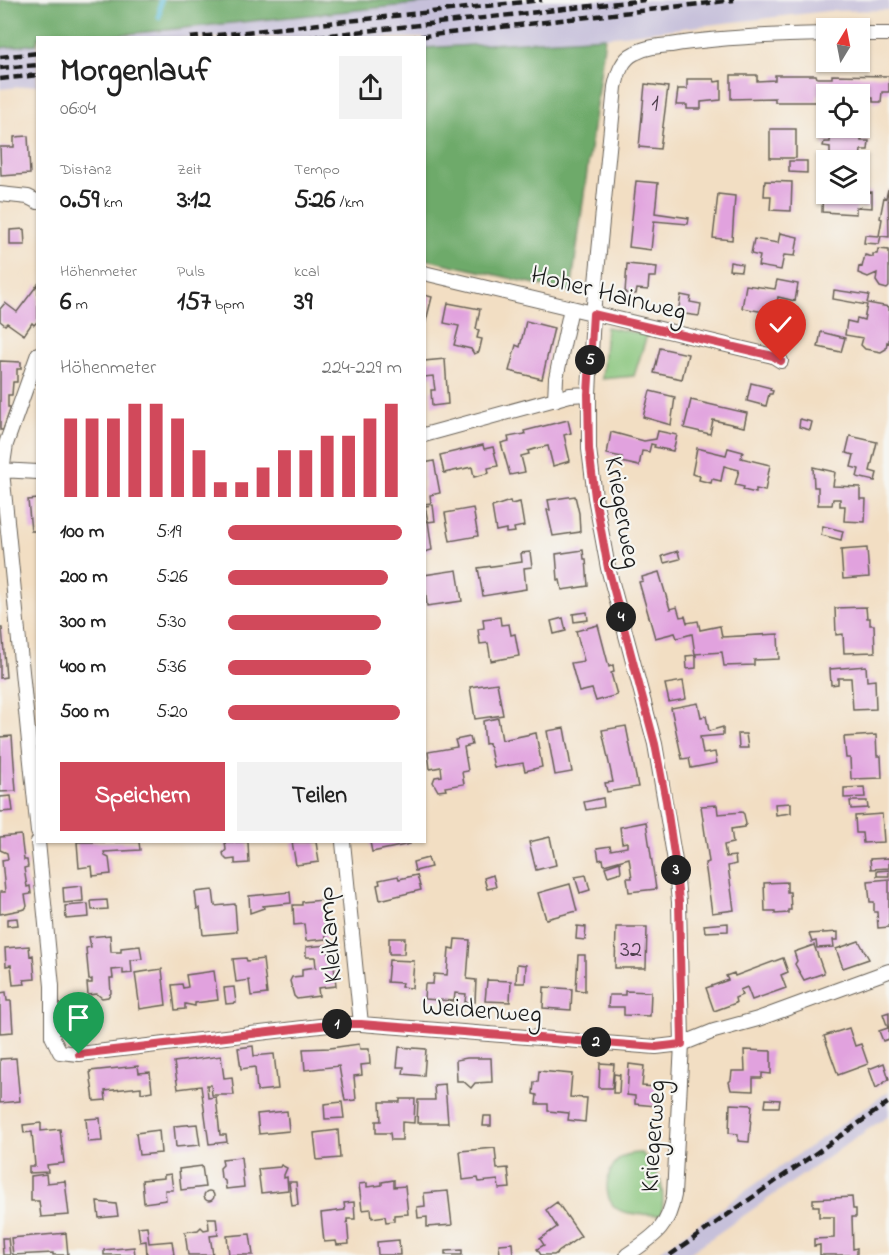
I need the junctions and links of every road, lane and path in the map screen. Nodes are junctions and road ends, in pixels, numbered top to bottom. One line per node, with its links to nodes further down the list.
1 (870, 34): 2 (street)
2 (889, 34)
3 (816, 35): 8 (street, Kriegerweg)
4 (0, 194): 5 (street)
5 (36, 201)
6 (426, 273): 7 (street, Hoher Hainweg)
7 (571, 308): 8 (street, Hoher Hainweg); 12 (street)
8 (593, 314): 10 (street, Hoher Hainweg); 11 (street, Kriegerweg)
9 (36, 360): 14 (street)
10 (781, 361)
11 (588, 394): 12 (street); 21 (street, Kriegerweg)
12 (555, 400): 13 (street)
13 (426, 434)
14 (1, 471): 15 (street); 16 (street)
15 (36, 472)
16 (36, 812)
17 (38, 843): 20 (street, Weidenweg)
18 (343, 843): 20 (street, Kleikamp)
19 (889, 971): 21 (street, Weidenweg)
20 (361, 1024): 21 (street, Weidenweg)
21 (682, 1044): 22 (street, Kriegerweg)
22 (627, 1255)

